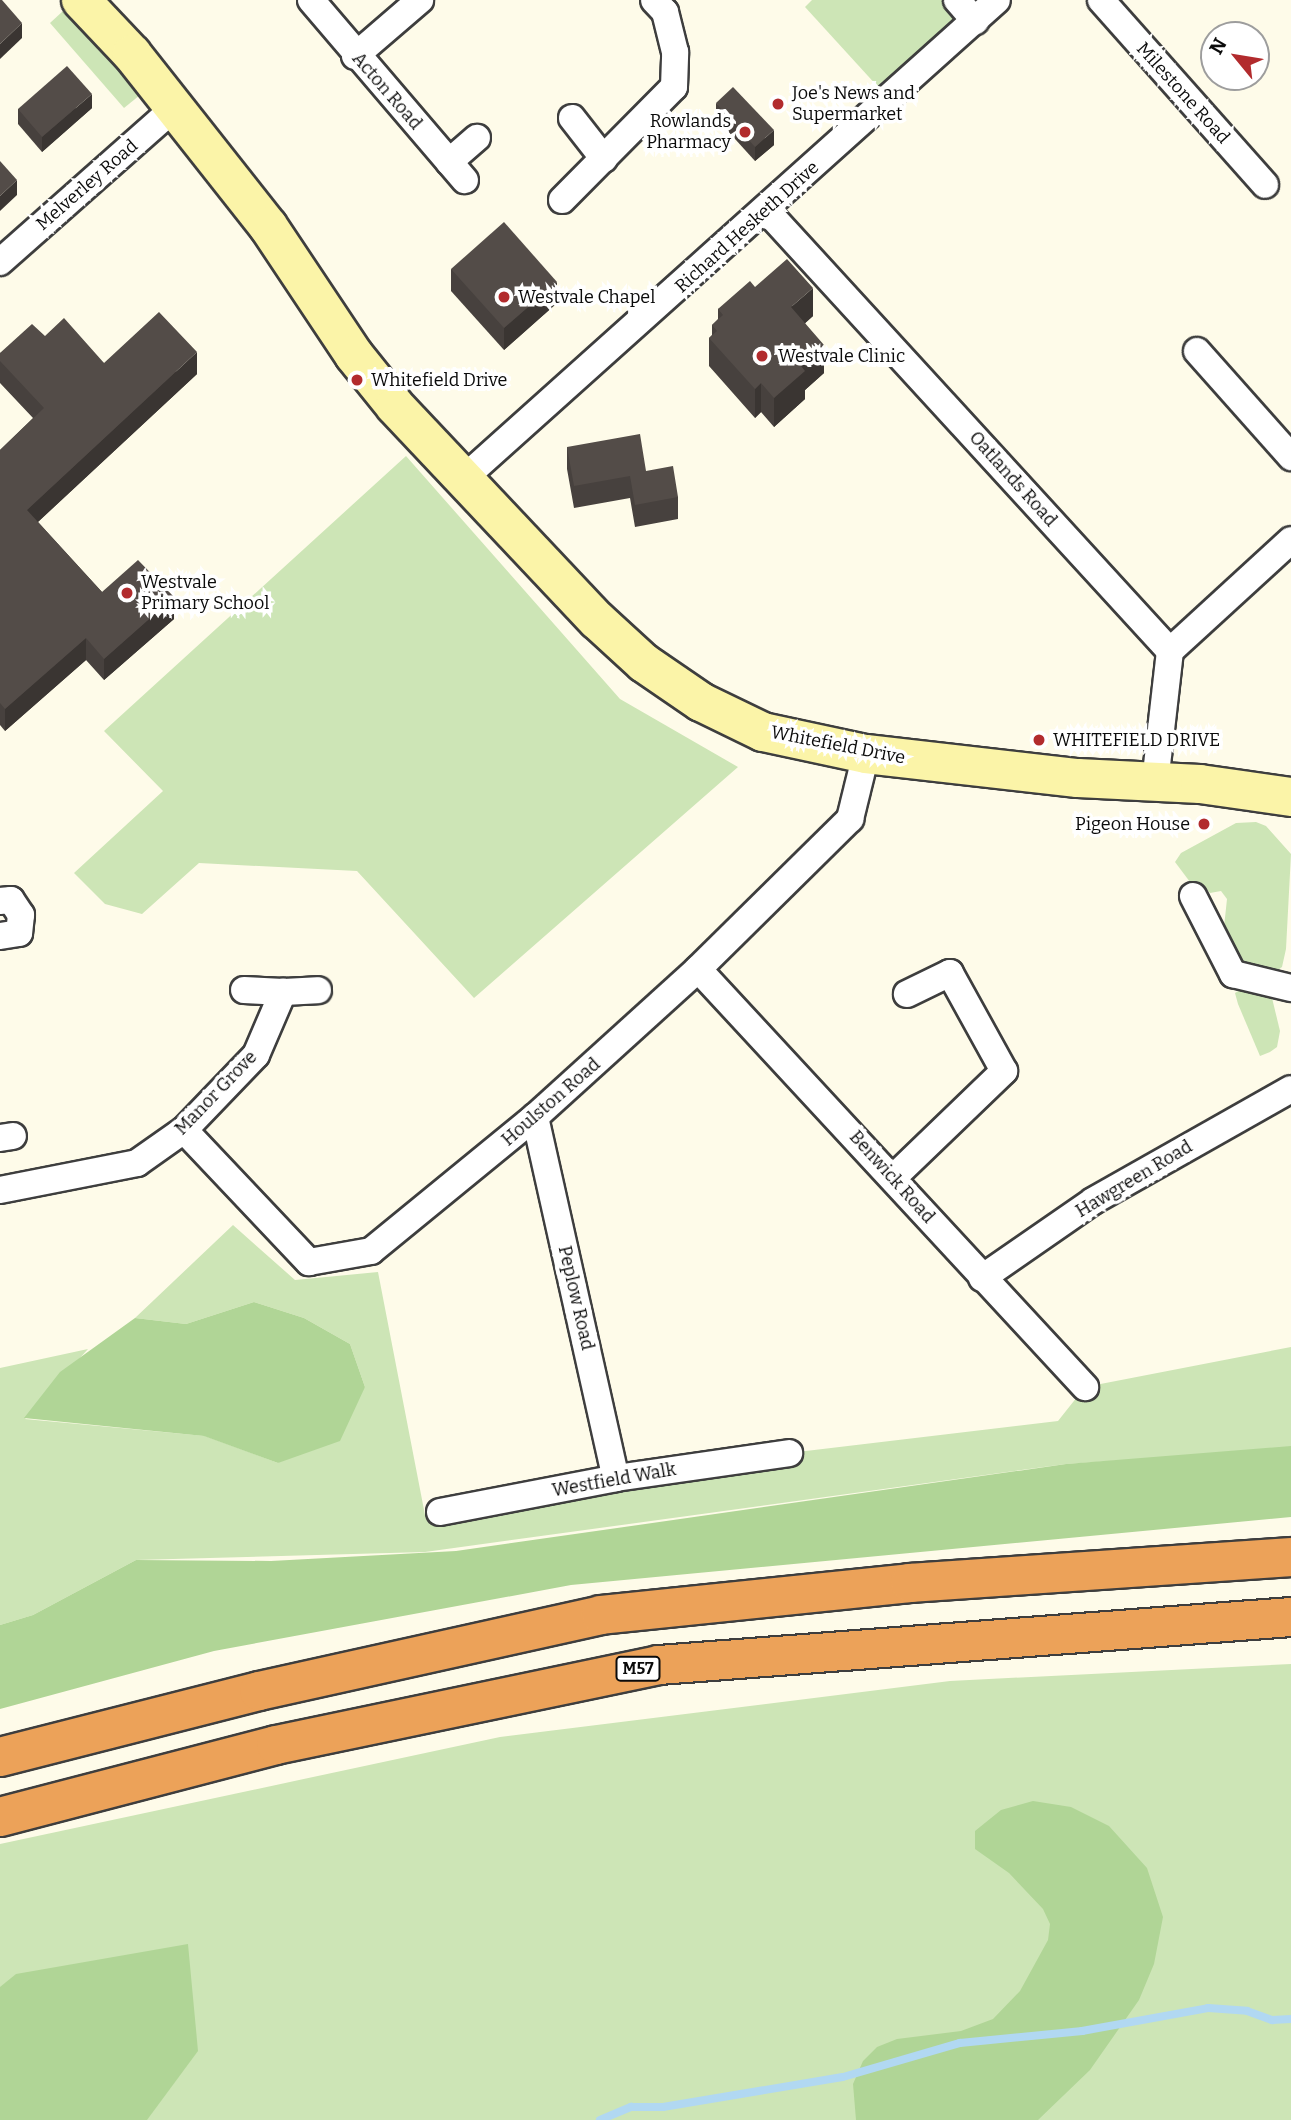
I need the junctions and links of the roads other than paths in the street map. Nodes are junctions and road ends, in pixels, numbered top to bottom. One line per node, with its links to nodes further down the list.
1 (81, 0): 10 (main road, Whitefield Drive)
2 (311, 0): 9 (street, Acton Road)
3 (420, 0): 9 (street)
4 (654, 0): 13 (street)
5 (957, 0): 8 (street)
6 (997, 0): 8 (street, Richard Hesketh Drive)
7 (1101, 0): 14 (street, Milestone Road)
8 (975, 21): 16 (street, Richard Hesketh Drive)
9 (355, 56): 12 (street, Acton Road)
10 (174, 108): 17 (street, Melverley Road); 20 (main road, Whitefield Drive)
11 (572, 118): 13 (street)
12 (477, 138)
13 (604, 159): 15 (street)
14 (1265, 185)
15 (562, 200)
16 (766, 210): 20 (street, Richard Hesketh Drive); 22 (street, Oatlands Road)
17 (0, 262)
18 (1198, 351): 19 (street)
19 (1291, 457)
20 (463, 480): 23 (main road, Whitefield Drive)
21 (1291, 540): 22 (street)
22 (1170, 651): 24 (street)
23 (866, 754): 24 (main road, Whitefield Drive); 29 (street, Houlston Road)
24 (1155, 782): 25 (main road, Whitefield Drive)
25 (1291, 797)
26 (1193, 897): 30 (street)
27 (0, 901): 28 (street)
28 (0, 936)
29 (698, 969): 36 (street, Houlston Road); 38 (street, Benwick Road)
30 (1291, 988)
31 (244, 990): 33 (street)
32 (318, 990): 33 (street)
33 (283, 992): 37 (street, Manor Grove)
34 (907, 995): 38 (street)
35 (1291, 1089): 40 (street, Hawgreen Road)
36 (536, 1117): 37 (street, Houlston Road); 43 (street, Peplow Road)
37 (184, 1130): 39 (street, Manor Grove)
38 (894, 1177): 40 (street, Benwick Road)
39 (0, 1191)
40 (982, 1278): 41 (street, Benwick Road)
41 (1085, 1387)
42 (789, 1453): 43 (street, Westfield Walk)
43 (616, 1478): 44 (street, Westfield Walk)
44 (440, 1512)
45 (1291, 1557): 47 (highway)
46 (1291, 1617): 48 (highway, M57)
47 (0, 1757)
48 (0, 1817)

